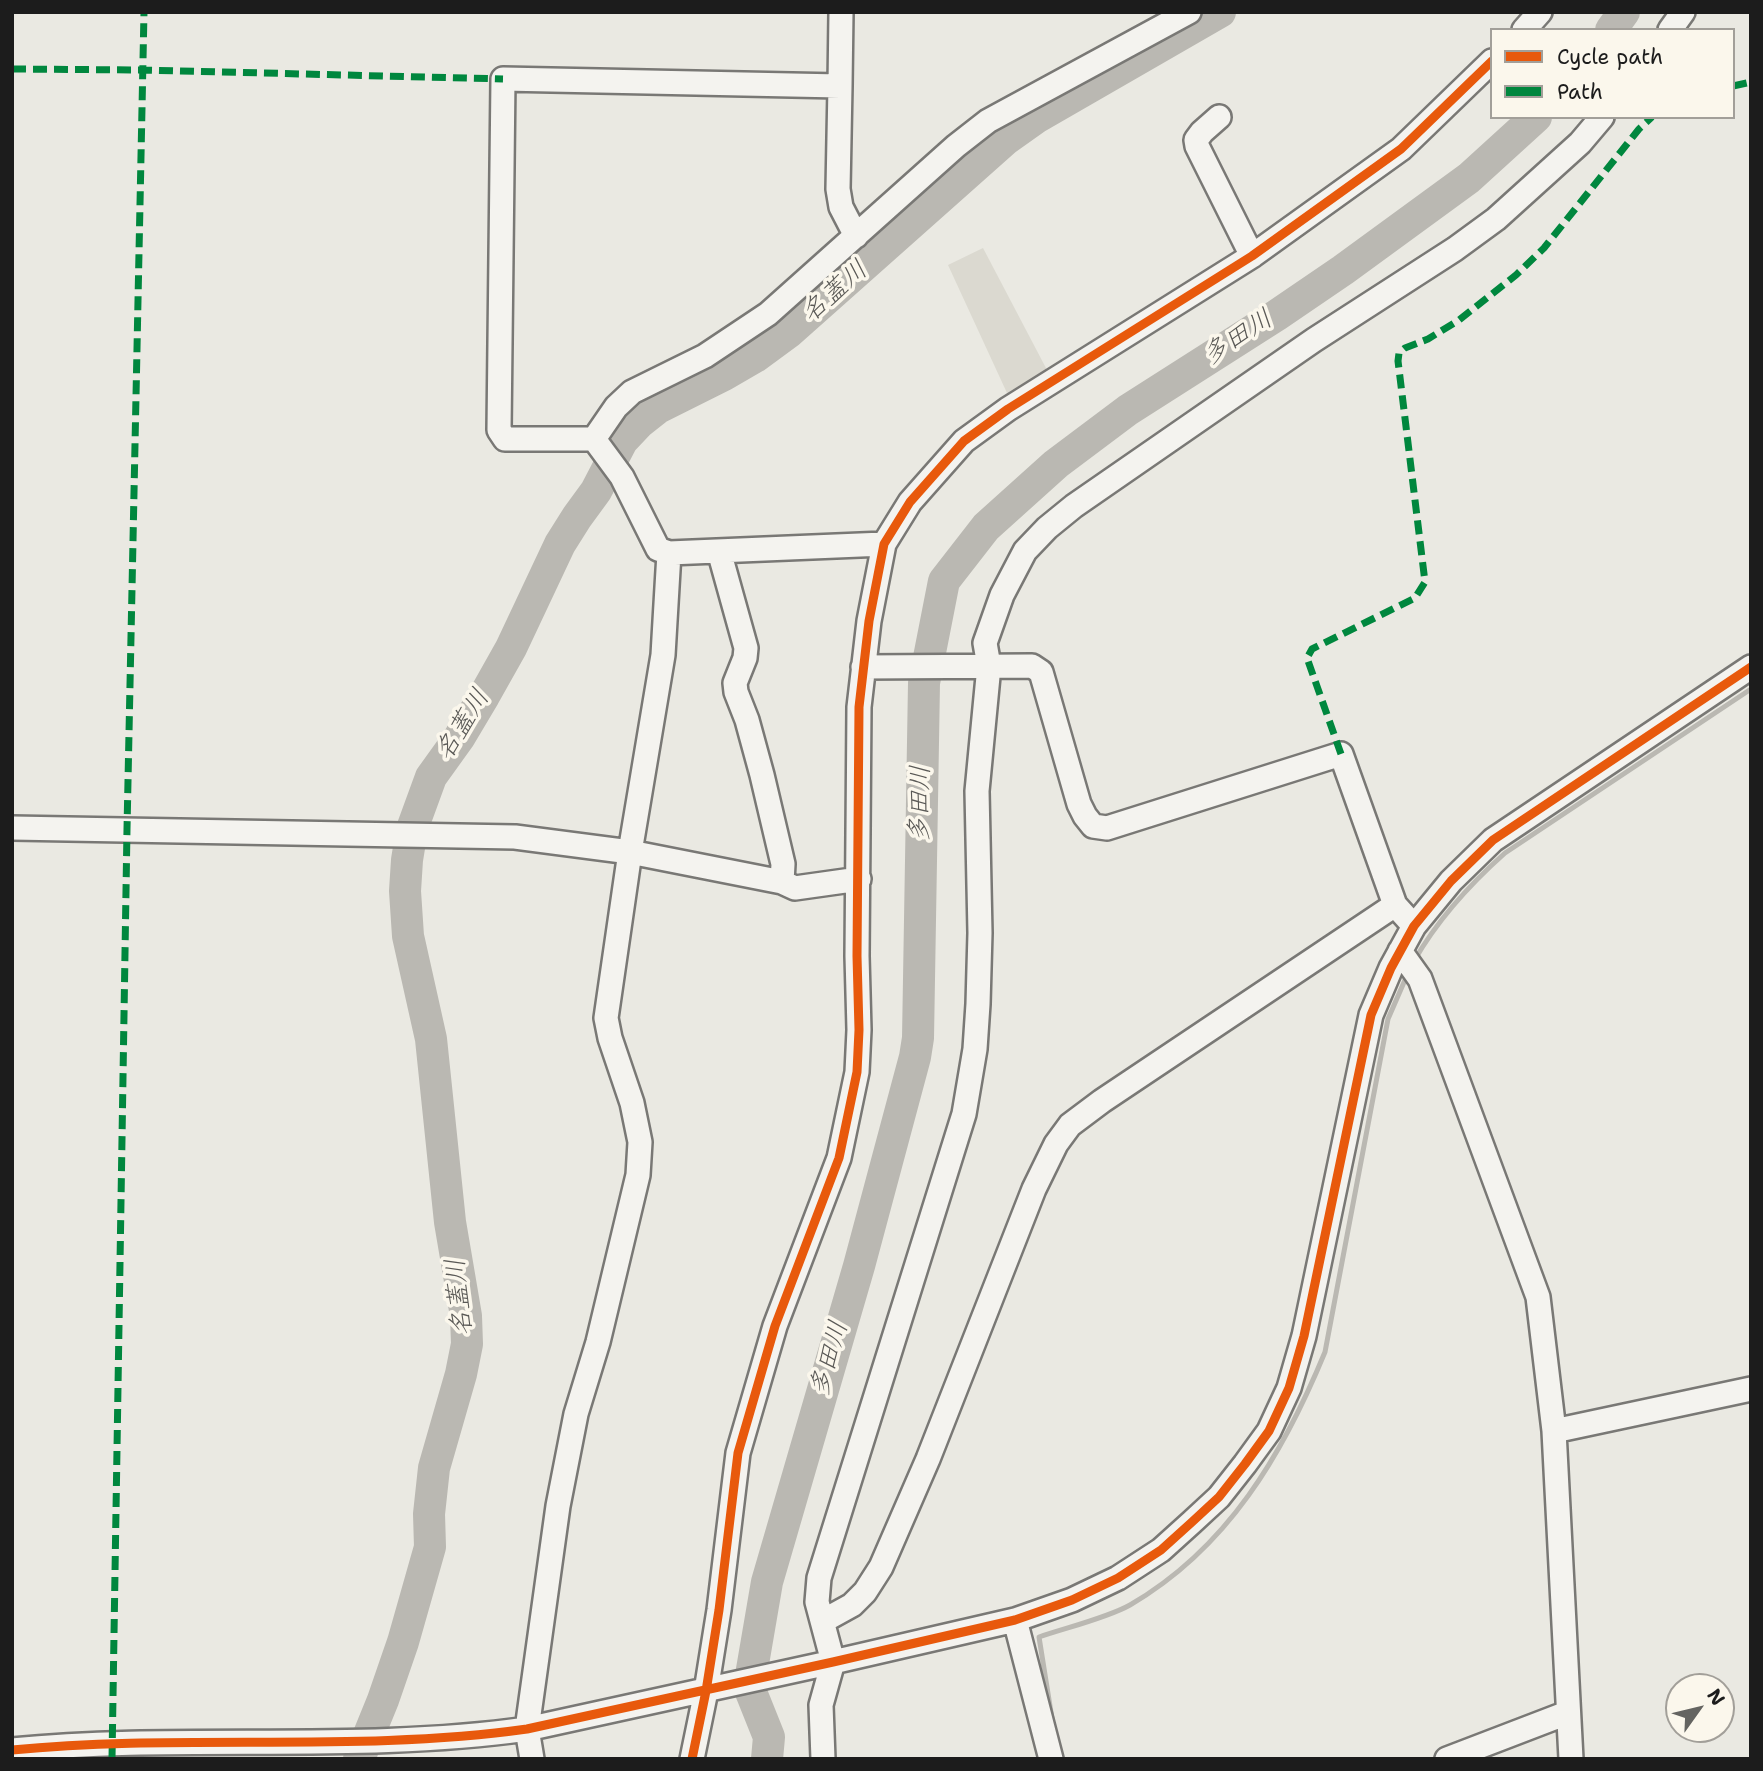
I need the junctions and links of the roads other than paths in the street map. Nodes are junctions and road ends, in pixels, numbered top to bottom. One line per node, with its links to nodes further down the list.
1 (841, 12): 8 (street)
2 (1540, 12): 5 (street)
3 (1683, 12): 6 (street)
4 (1182, 14): 11 (street)
5 (1526, 28)
6 (1671, 28)
7 (1490, 63): 12 (street)
8 (840, 86): 11 (street); 13 (street)
9 (1219, 117): 12 (street)
10 (1600, 119): 17 (street)
11 (856, 236): 13 (street)
12 (1252, 256): 14 (street)
13 (597, 443): 16 (street)
14 (884, 544): 15 (street); 18 (street)
15 (719, 551): 16 (street); 23 (street)
16 (668, 552): 21 (street)
17 (984, 666): 18 (street); 24 (street); 30 (street)
18 (870, 667): 22 (street)
19 (1751, 667): 25 (street)
20 (12, 828): 21 (street)
21 (630, 852): 23 (street); 34 (street)
22 (859, 879): 23 (street); 32 (street)
23 (782, 882)
24 (1395, 905): 25 (street); 30 (street)
25 (1414, 926): 26 (street)
26 (1407, 961): 28 (street); 29 (street)
27 (1751, 1390): 28 (street)
28 (1554, 1431): 33 (street)
29 (1015, 1620): 31 (street); 39 (street)
30 (823, 1621): 31 (street)
31 (825, 1664): 32 (street); 38 (street)
32 (712, 1689): 34 (street); 37 (street)
33 (1567, 1713): 40 (street); 41 (street)
34 (527, 1729): 35 (street); 36 (street)
35 (12, 1750)
36 (532, 1759)
37 (692, 1759)
38 (823, 1759)
39 (1051, 1759)
40 (1447, 1759)
41 (1571, 1759)

